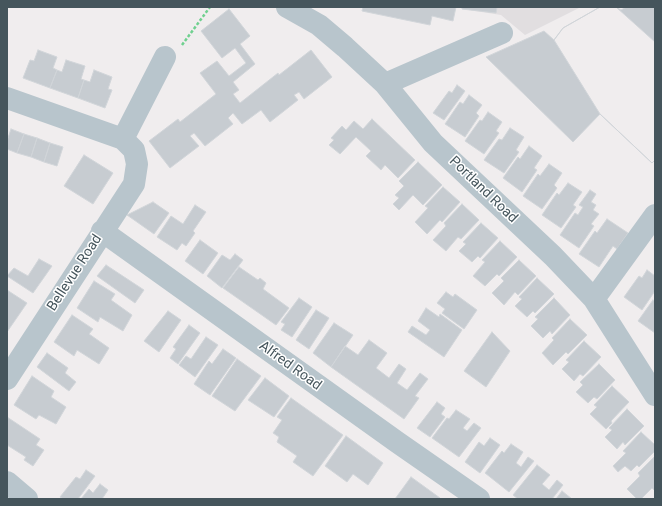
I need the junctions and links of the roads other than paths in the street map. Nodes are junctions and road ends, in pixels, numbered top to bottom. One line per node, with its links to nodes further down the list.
1 (287, 7): 4 (street, Portland Road)
2 (502, 33): 4 (street)
3 (165, 57): 6 (street)
4 (385, 84): 9 (street, Portland Road)
5 (7, 98): 6 (street)
6 (123, 139): 8 (street, Bellevue Road)
7 (655, 215): 9 (street)
8 (102, 231): 10 (street, Bellevue Road); 14 (street, Alfred Road)
9 (594, 299): 11 (street, Portland Road)
10 (7, 379)
11 (655, 395)
12 (7, 482): 13 (street)
13 (27, 499)
14 (479, 499)

